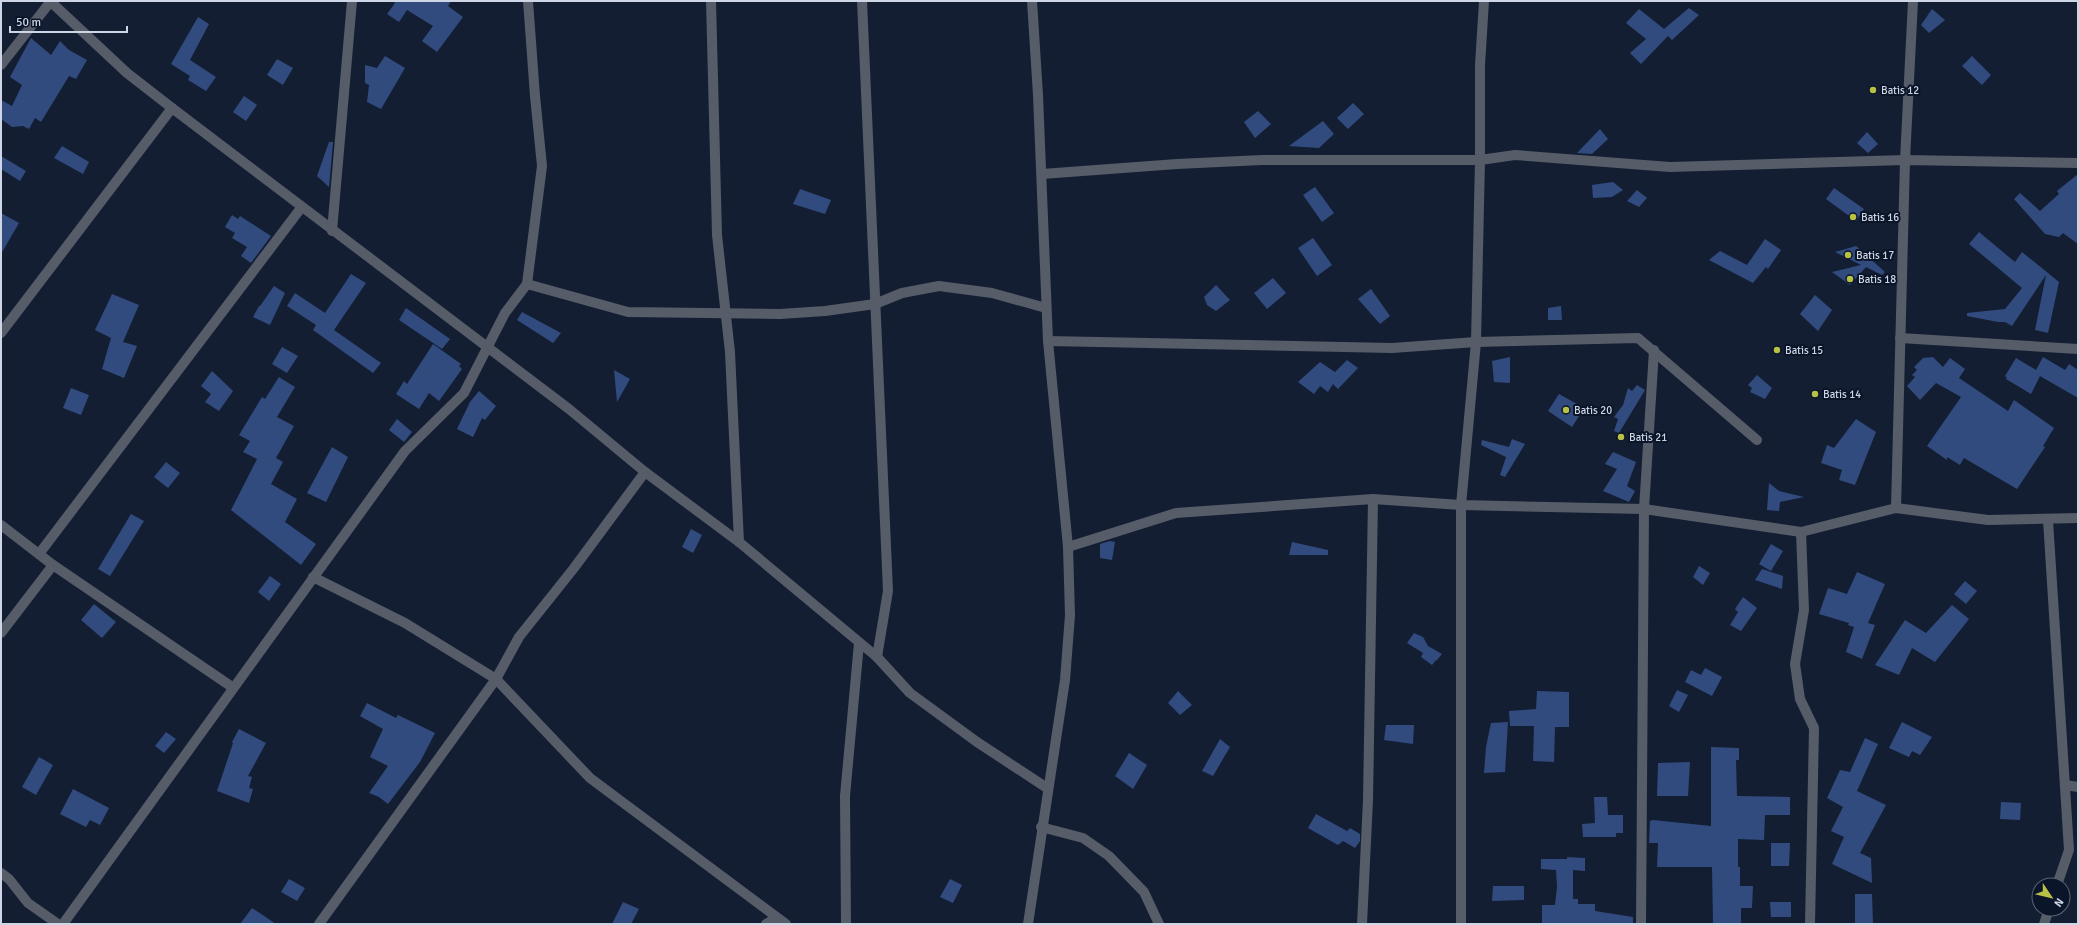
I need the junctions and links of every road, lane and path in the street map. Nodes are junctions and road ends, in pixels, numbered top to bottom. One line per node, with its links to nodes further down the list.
1 (52, 1): 9 (street); 10 (street)
2 (352, 1): 16 (street)
3 (528, 1): 17 (street)
4 (711, 1): 20 (street)
5 (862, 1): 18 (street)
6 (1032, 1): 14 (street)
7 (1484, 1): 11 (street)
8 (1913, 1): 12 (street)
9 (1, 65)
10 (172, 108): 15 (street); 21 (street)
11 (1480, 160): 12 (street); 14 (street); 24 (street)
12 (1905, 160): 13 (street); 22 (street)
13 (2078, 163)
14 (1042, 174): 19 (street)
15 (301, 208): 16 (street); 40 (street)
16 (332, 231): 25 (street)
17 (527, 284): 20 (street); 25 (street)
18 (875, 304): 19 (street); 20 (street); 45 (street)
19 (1046, 308): 23 (street)
20 (726, 313): 38 (street)
21 (1, 333)
22 (1900, 338): 26 (street); 32 (street)
23 (1048, 341): 24 (street); 39 (street)
24 (1476, 342): 27 (street); 31 (street)
25 (488, 348): 29 (street); 42 (street)
26 (2078, 349)
27 (1654, 350): 28 (street); 33 (street)
28 (1757, 440)
29 (645, 472): 38 (street); 46 (street)
30 (1372, 499): 31 (street); 39 (street); 63 (street)
31 (1461, 505): 33 (street); 64 (street)
32 (1896, 508): 35 (street); 37 (street)
33 (1644, 510): 37 (street); 65 (street)
34 (2078, 518): 35 (street)
35 (2048, 520): 48 (street)
36 (1, 525): 40 (street)
37 (1801, 532): 66 (street)
38 (739, 542): 44 (street)
39 (1068, 547): 50 (street)
40 (39, 554): 41 (street)
41 (54, 565): 43 (street); 47 (street)
42 (313, 577): 46 (street); 47 (street)
43 (1, 633)
44 (859, 643): 45 (street); 60 (street)
45 (877, 657): 50 (street)
46 (496, 679): 54 (street); 57 (street)
47 (232, 687): 56 (street)
48 (2065, 785): 49 (street); 53 (street)
49 (2078, 787)
50 (1047, 788): 51 (street)
51 (1041, 827): 61 (street); 62 (street)
52 (1, 873): 55 (street)
53 (2060, 877)
54 (776, 918): 58 (street); 59 (street)
55 (58, 924)
56 (63, 924)
57 (319, 924)
58 (766, 924)
59 (786, 924)
60 (846, 924)
61 (1028, 924)
62 (1159, 924)
63 (1362, 924)
64 (1461, 924)
65 (1641, 924)
66 (1810, 924)

